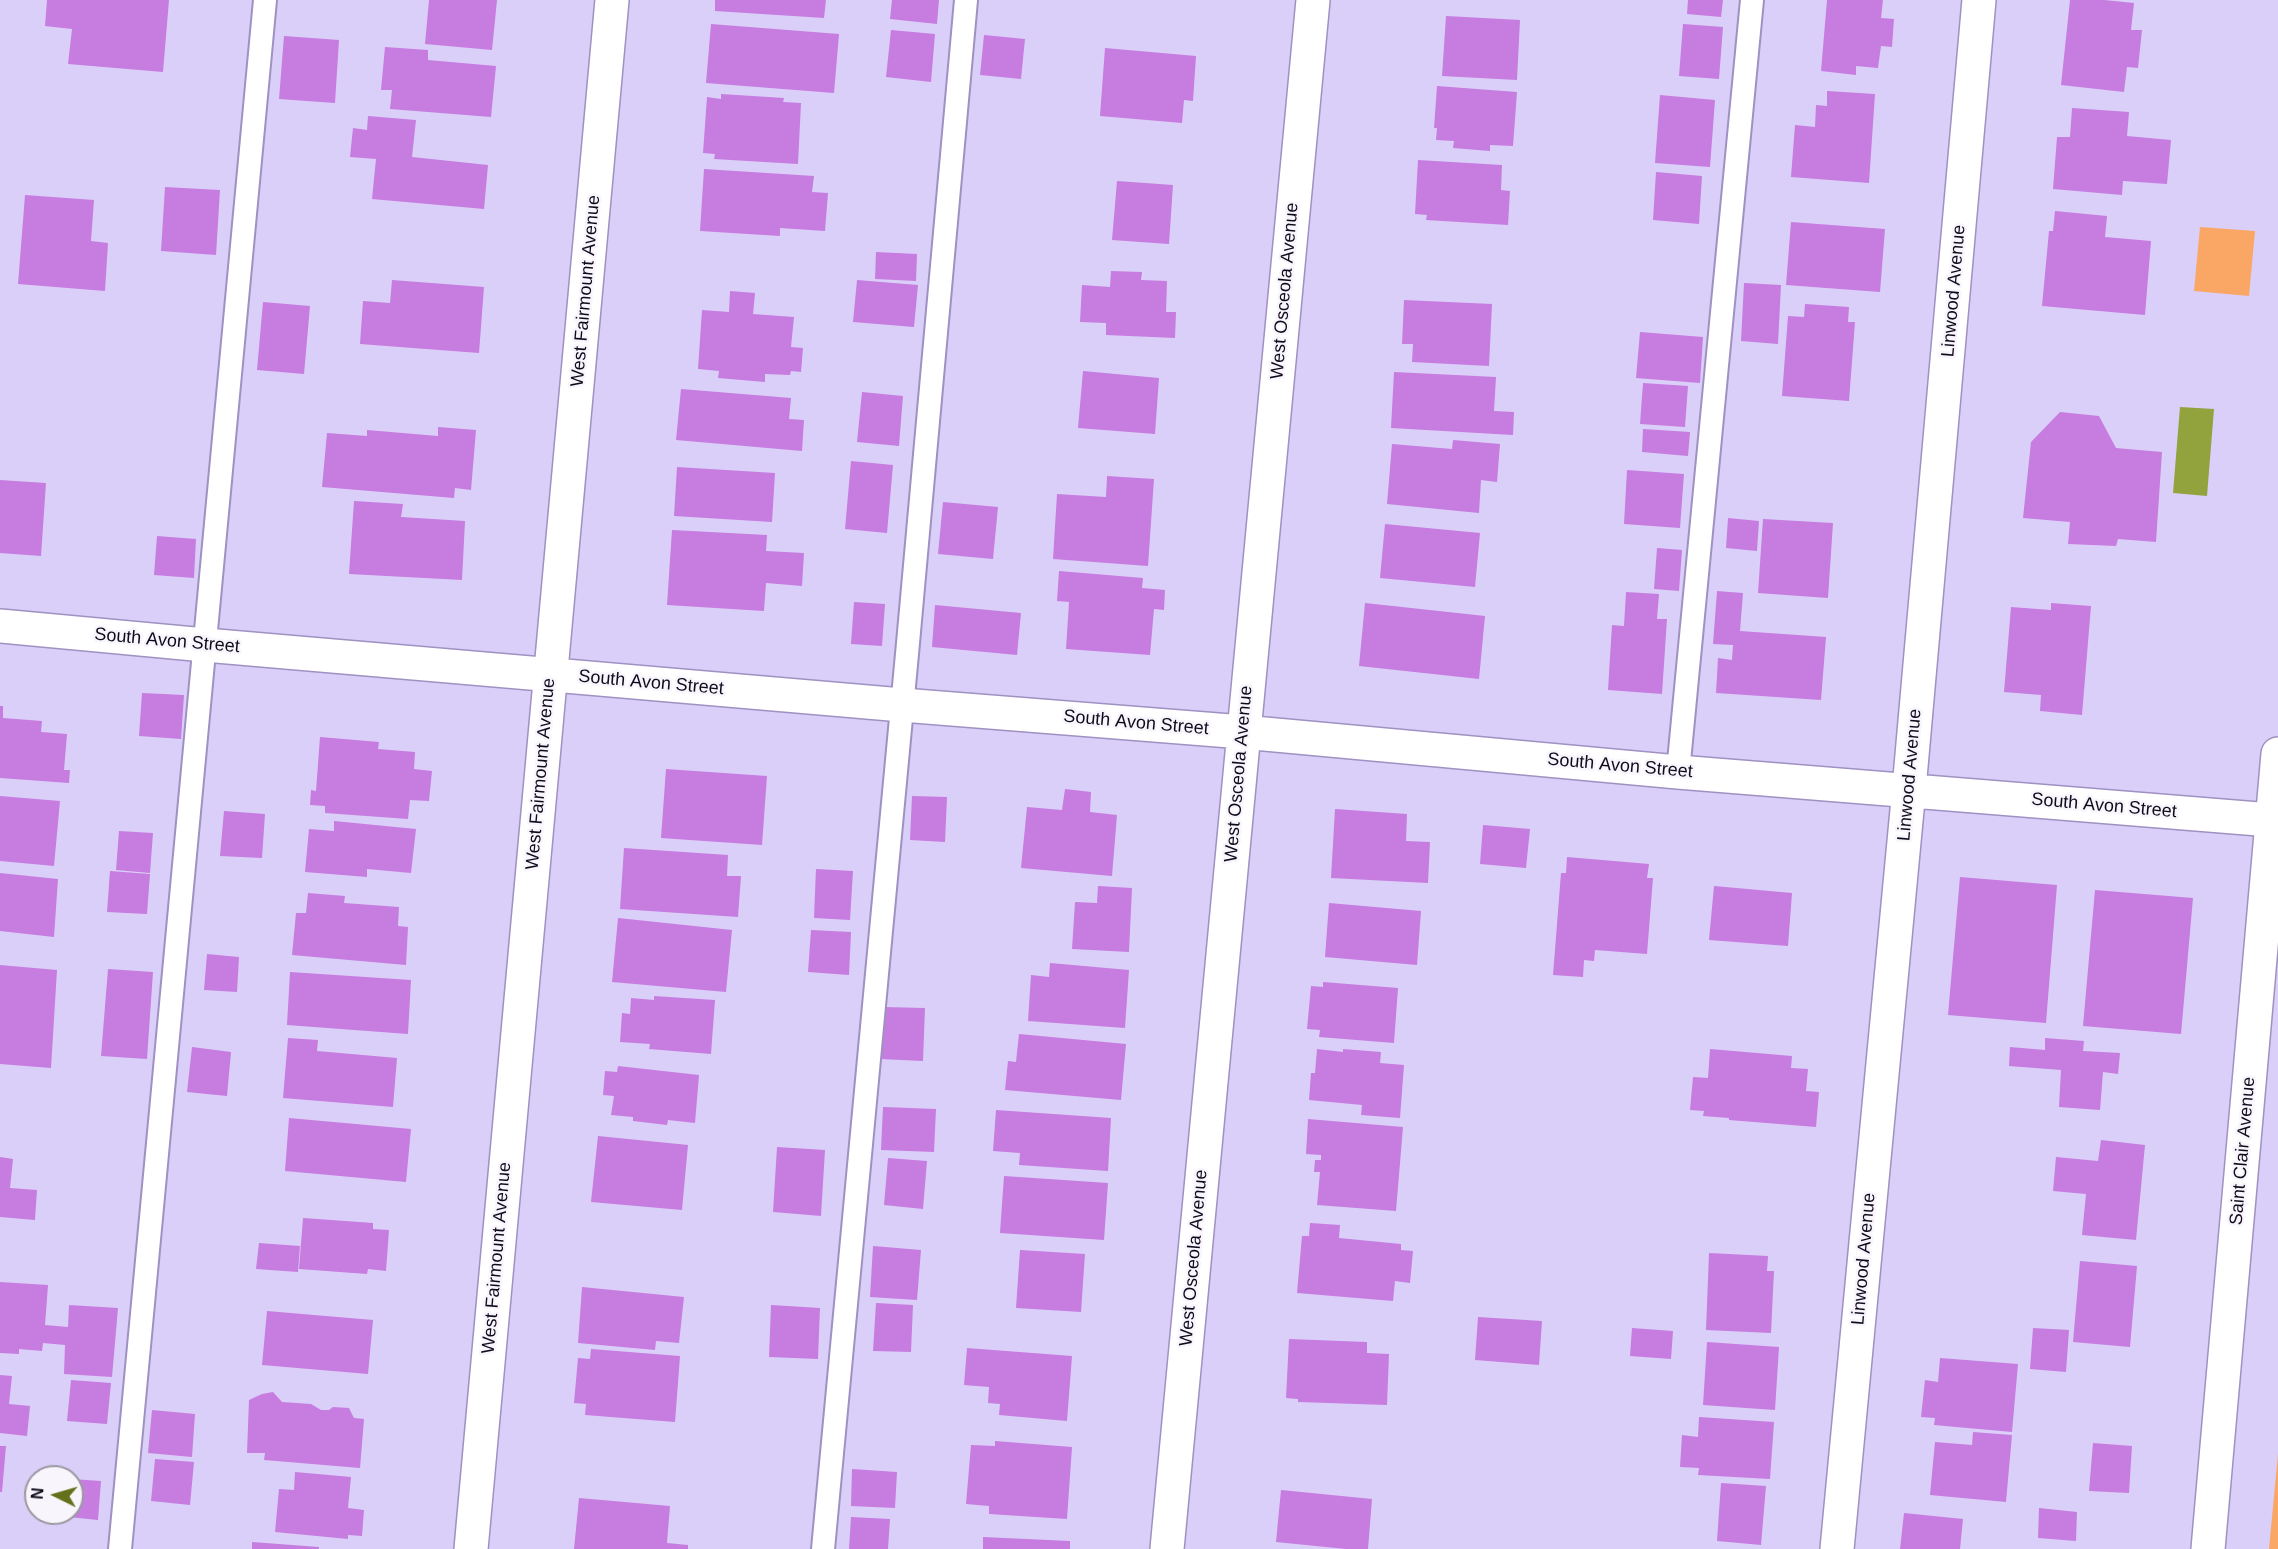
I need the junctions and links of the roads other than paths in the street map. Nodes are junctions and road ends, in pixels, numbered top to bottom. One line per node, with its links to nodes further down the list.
1 (265, 0): 8 (lane)
2 (612, 0): 9 (street, West Fairmount Avenue)
3 (966, 0): 10 (lane)
4 (1313, 0): 11 (street, West Osceola Avenue)
5 (1752, 0): 13 (lane)
6 (1979, 0): 14 (street, Linwood Avenue)
7 (0, 626): 8 (street, South Avon Street)
8 (205, 645): 9 (street, South Avon Street); 16 (lane)
9 (550, 674): 10 (street, South Avon Street); 17 (street, West Fairmount Avenue)
10 (902, 705): 11 (street, South Avon Street); 18 (lane)
11 (1243, 732): 13 (street, South Avon Street); 19 (street, West Osceola Avenue)
12 (2278, 754): 15 (street, Saint Clair Avenue)
13 (1678, 772): 14 (street, South Avon Street)
14 (1910, 789): 15 (street, South Avon Street); 20 (street, Linwood Avenue)
15 (2271, 820): 21 (street, Saint Clair Avenue)
16 (120, 1549)
17 (471, 1549)
18 (823, 1549)
19 (1167, 1549)
20 (1837, 1549)
21 (2208, 1549)

